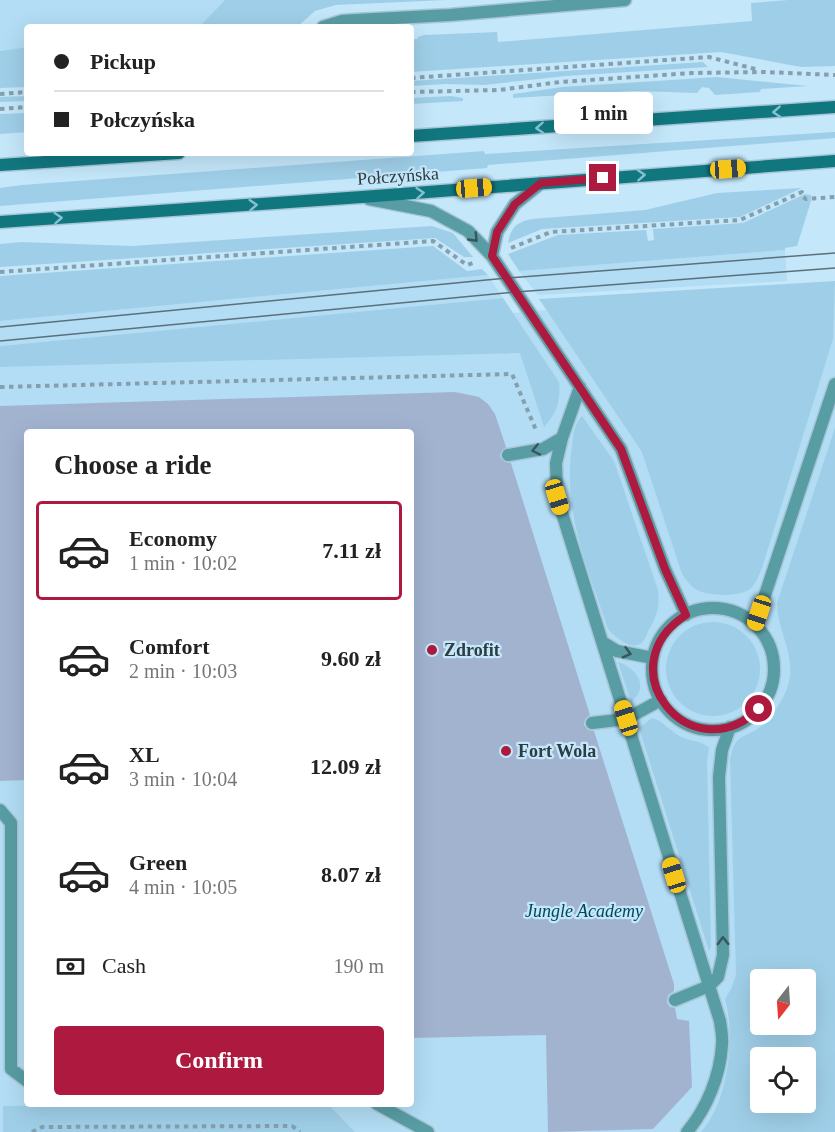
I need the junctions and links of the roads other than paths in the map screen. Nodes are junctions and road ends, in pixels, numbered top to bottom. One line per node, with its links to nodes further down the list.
1 (626, 0): 2 (lane)
2 (328, 24)
3 (835, 107): 4 (main road, one-way to 4)
4 (414, 136)
5 (134, 156): 7 (main road)
6 (835, 161): 8 (main road, Połczyńska, one-way to 6)
7 (0, 165)
8 (541, 183): 9 (main road, Połczyńska, one-way to 8); 11 (lane)
9 (362, 197): 10 (main road, Połczyńska, one-way to 9); 11 (lane, one-way to 11)
10 (0, 222)
11 (492, 256): 13 (lane)
12 (835, 384): 17 (lane)
13 (580, 387): 14 (lane); 16 (lane)
14 (562, 438): 15 (lane, one-way to 15); 18 (lane)
15 (508, 455)
16 (686, 615): 17 (lane); 19 (lane)
17 (755, 625): 23 (lane)
18 (602, 642): 19 (lane, one-way to 19); 21 (lane)
19 (653, 658): 20 (lane)
20 (661, 700): 21 (lane); 23 (lane)
21 (626, 718): 22 (lane); 25 (lane)
22 (592, 723)
23 (730, 727): 25 (lane, one-way to 23)
24 (0, 810): 27 (lane)
25 (709, 986): 26 (lane); 30 (lane)
26 (675, 1000)
27 (24, 1079)
28 (382, 1107): 29 (lane)
29 (428, 1132)
30 (687, 1132)

